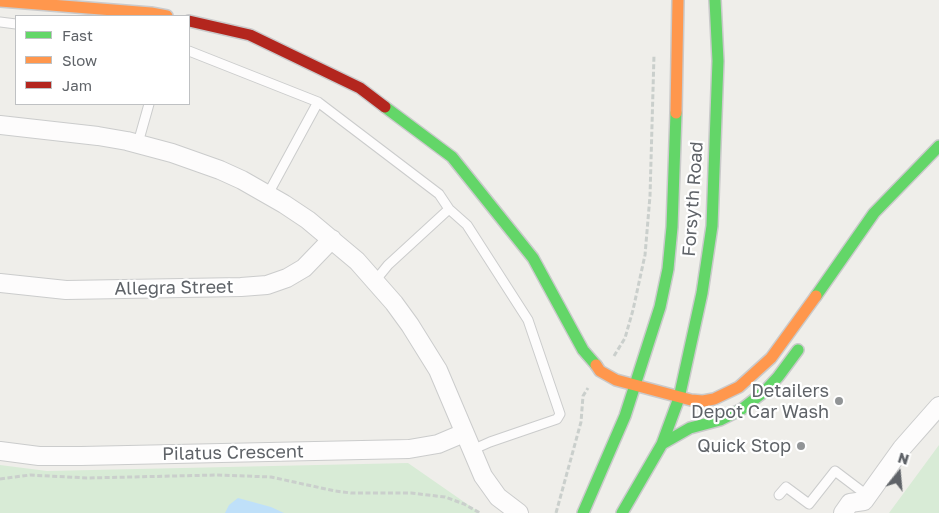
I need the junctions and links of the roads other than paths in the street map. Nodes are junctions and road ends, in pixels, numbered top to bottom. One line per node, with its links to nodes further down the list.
1 (678, 0): 22 (main road, Forsyth Road)
2 (715, 0): 23 (main road, Forsyth Road)
3 (0, 1): 4 (main road)
4 (163, 15)
5 (190, 21): 22 (main road)
6 (0, 22): 7 (lane)
7 (15, 24)
8 (190, 51): 9 (lane)
9 (318, 102): 14 (lane); 15 (lane)
10 (149, 105): 12 (lane)
11 (0, 125): 12 (street)
12 (138, 143): 14 (street)
13 (939, 146): 17 (main road)
14 (268, 194): 16 (street)
15 (449, 209): 18 (lane); 27 (lane)
16 (332, 239): 18 (street); 19 (street, Allegra Street)
17 (836, 269): 20 (main road); 23 (main road)
18 (375, 280): 25 (street)
19 (0, 283)
20 (816, 316)
21 (804, 340): 26 (main road)
22 (635, 386): 23 (main road); 32 (main road, Forsyth Road)
23 (679, 398): 26 (main road, Forsyth Road)
24 (939, 406): 30 (street)
25 (464, 433): 27 (street); 28 (street, Pilatus Crescent)
26 (662, 444): 33 (main road, Forsyth Road)
27 (472, 450): 31 (street)
28 (0, 451)
29 (779, 495): 30 (lane)
30 (866, 503): 34 (street)
31 (519, 513)
32 (583, 513)
33 (622, 513)
34 (843, 513)

